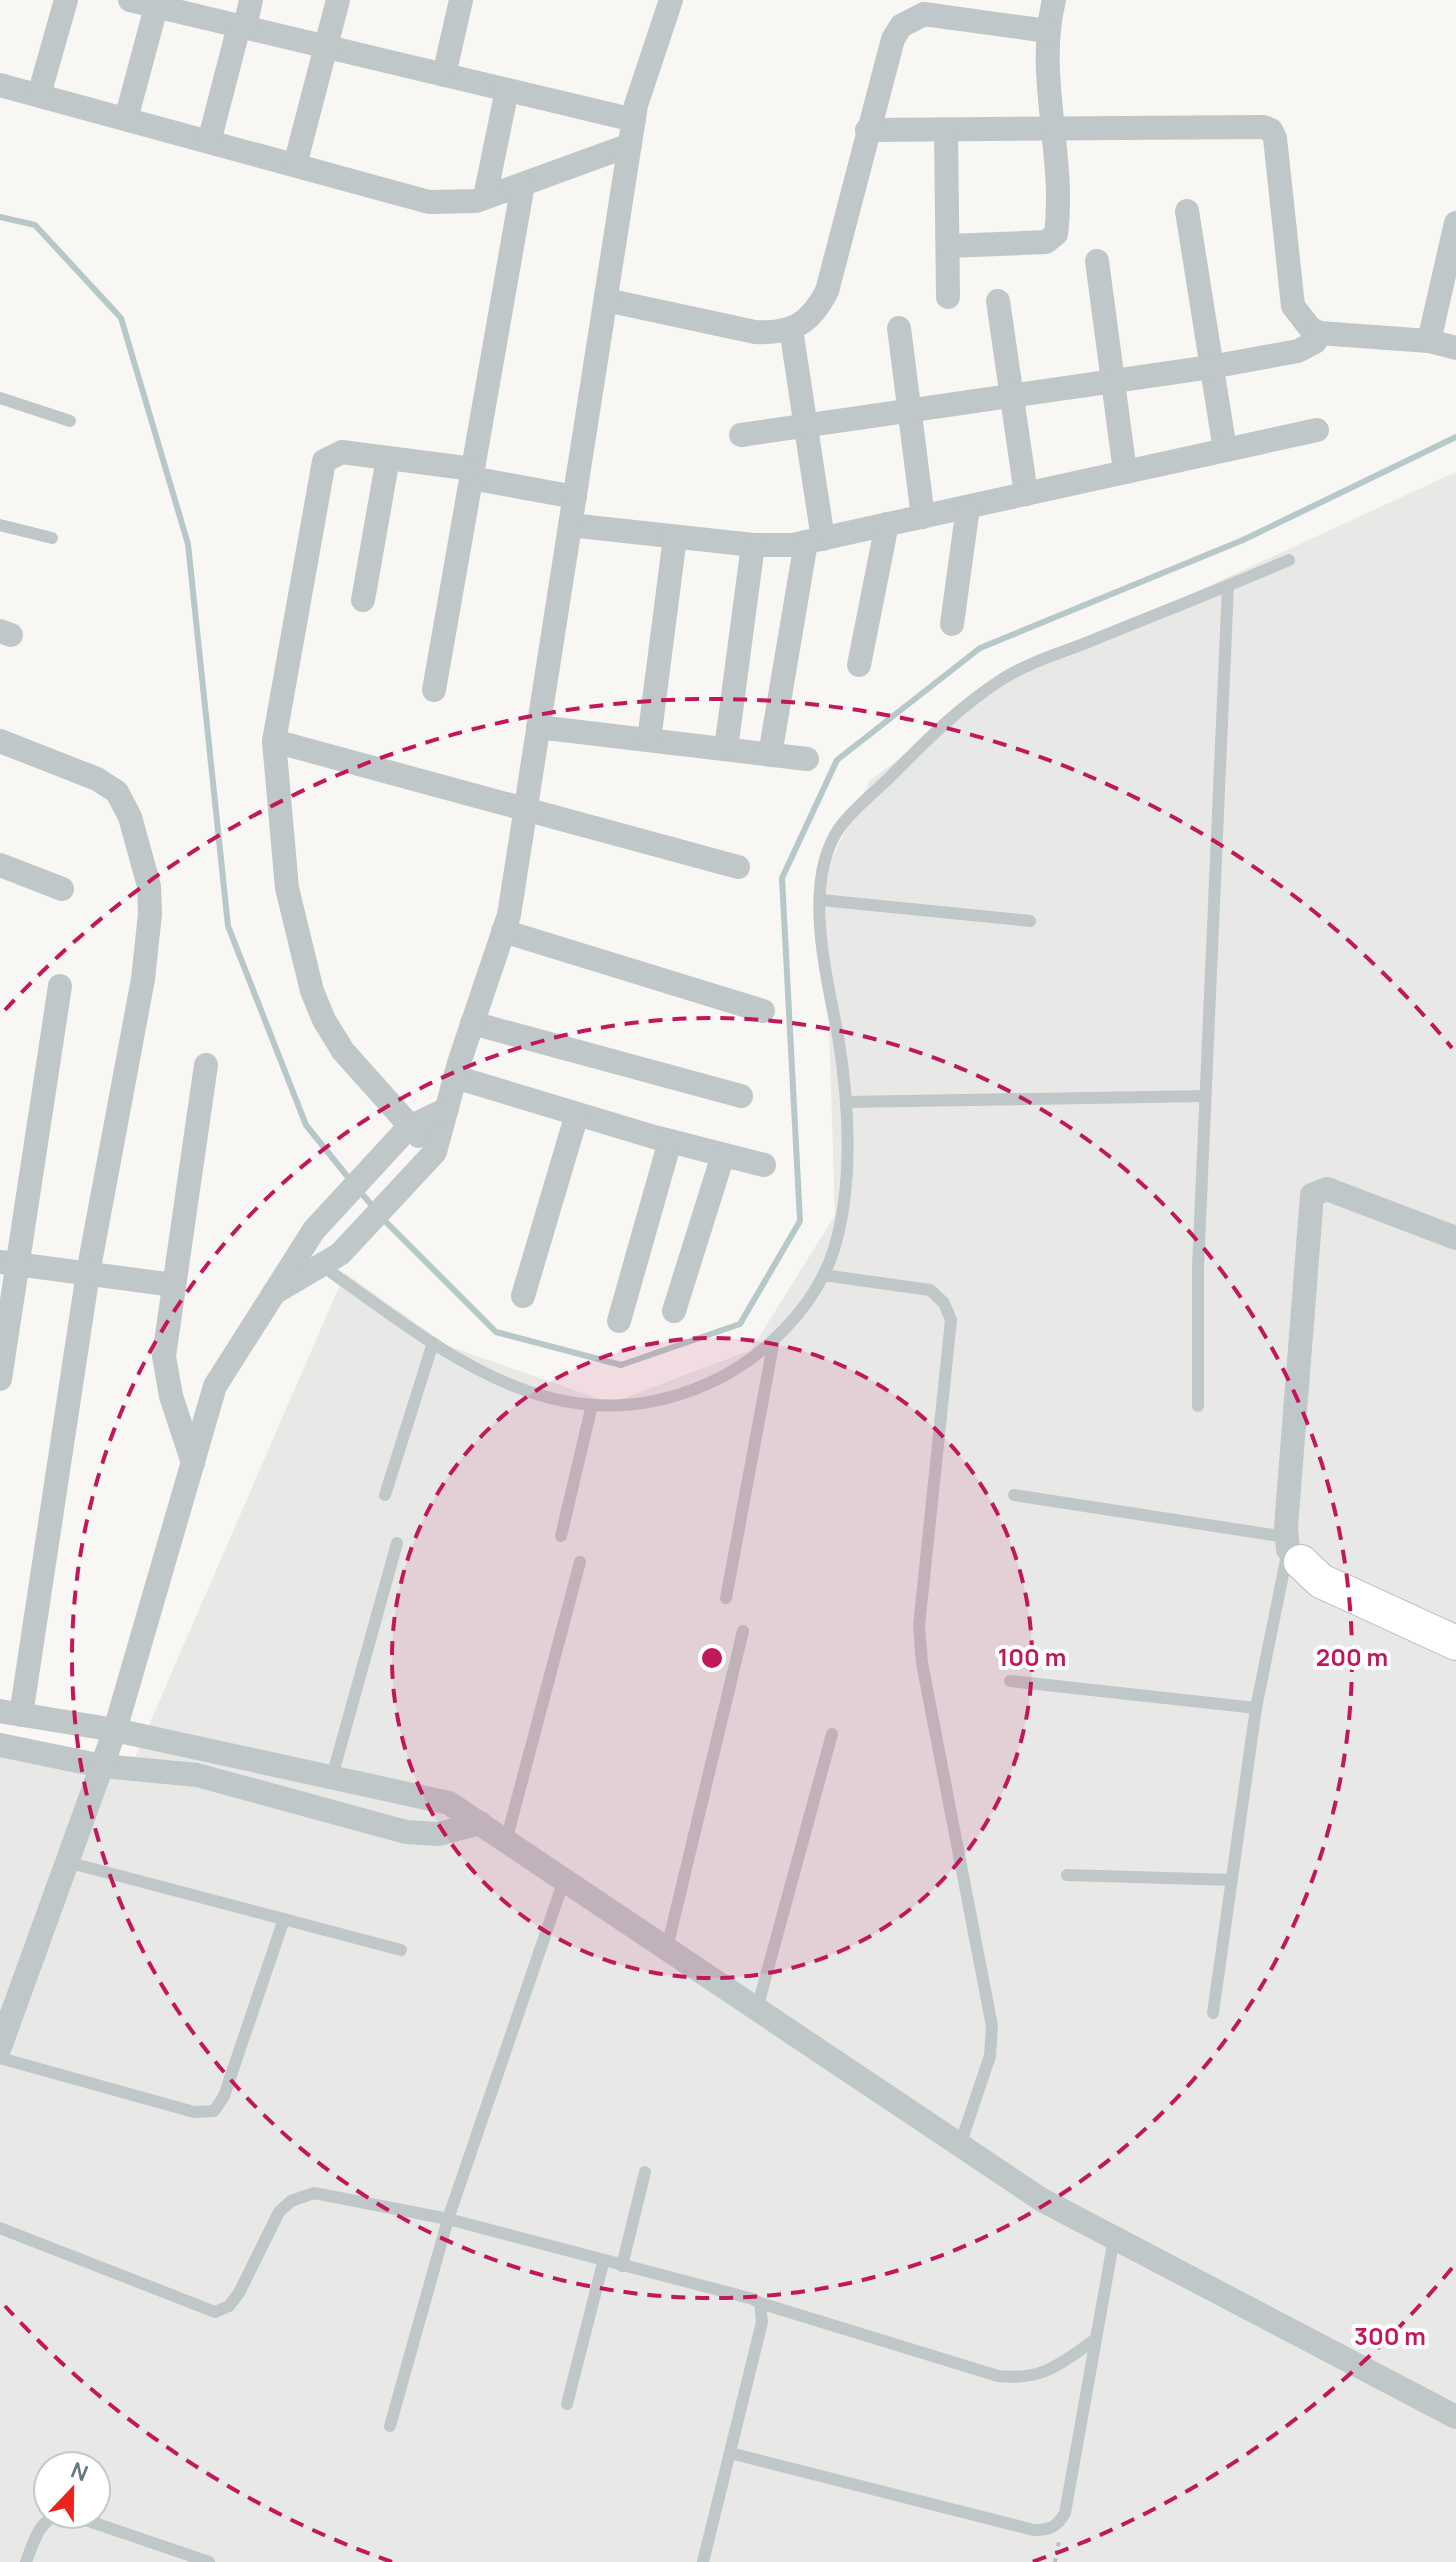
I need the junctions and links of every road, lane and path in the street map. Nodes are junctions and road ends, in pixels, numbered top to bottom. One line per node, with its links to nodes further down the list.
1 (66, 0): 15 (street)
2 (130, 0): 8 (street)
3 (251, 0): 9 (street)
4 (338, 0): 11 (street)
5 (461, 0): 12 (street)
6 (671, 0): 17 (street)
7 (1054, 0): 10 (street)
8 (157, 3): 9 (street); 16 (street)
9 (242, 27): 11 (street); 21 (street)
10 (1047, 31): 18 (street); 20 (street)
11 (327, 47): 12 (street); 23 (street)
12 (444, 75): 14 (street)
13 (0, 85): 15 (street)
14 (507, 90): 17 (street); 25 (street)
15 (39, 95): 16 (street)
16 (126, 119): 21 (street)
17 (634, 120): 22 (street)
18 (867, 130): 19 (street); 34 (street)
19 (946, 130): 20 (street); 28 (street)
20 (1054, 131): 28 (street); 35 (street)
21 (209, 142): 23 (street)
22 (630, 145): 24 (street); 31 (street)
23 (295, 165): 25 (street)
24 (523, 184): 25 (street); 50 (street)
25 (485, 197)
26 (1187, 211): 38 (street)
27 (1456, 223): 36 (street)
28 (948, 246): 30 (street)
29 (1097, 261): 39 (street)
30 (948, 297)
31 (606, 300): 34 (street); 52 (street)
32 (998, 301): 40 (street)
33 (899, 328): 42 (street)
34 (791, 329): 44 (street)
35 (1319, 333): 36 (street); 38 (street)
36 (1429, 341): 37 (street)
37 (1456, 348)
38 (1211, 367): 39 (street); 47 (street)
39 (1113, 381): 40 (street); 49 (street)
40 (1012, 396): 42 (street); 51 (street)
41 (0, 398): 43 (lane)
42 (910, 411): 44 (street); 54 (street)
43 (70, 421)
44 (806, 428): 46 (street); 60 (street)
45 (1317, 430): 47 (street)
46 (741, 435)
47 (1225, 450): 49 (street)
48 (388, 458): 50 (street); 64 (street); 71 (street)
49 (1125, 472): 51 (street)
50 (472, 474): 52 (street); 67 (street)
51 (1026, 494): 53 (street)
52 (575, 497): 57 (street)
53 (968, 507): 54 (street); 65 (street)
54 (923, 517): 55 (street)
55 (887, 524): 60 (street); 66 (street)
56 (0, 525): 59 (lane)
57 (570, 525): 58 (street); 68 (street)
58 (675, 537): 61 (street); 69 (street)
59 (52, 538)
60 (815, 540): 61 (street); 73 (street)
61 (753, 545): 72 (street)
62 (1289, 560): 63 (lane)
63 (1228, 586): 79 (lane); 88 (lane)
64 (363, 600)
65 (952, 624)
66 (859, 665)
67 (434, 690)
68 (538, 727): 69 (street); 75 (street)
69 (649, 740): 72 (street)
70 (0, 741): 100 (street)
71 (274, 741): 75 (street); 92 (street)
72 (726, 749): 73 (street)
73 (770, 755): 74 (street)
74 (807, 759)
75 (526, 807): 77 (street); 81 (street)
76 (0, 865): 78 (street)
77 (738, 867)
78 (62, 889)
79 (821, 900): 80 (lane); 89 (lane)
80 (1030, 921)
81 (503, 931): 83 (street); 84 (street)
82 (60, 986): 99 (street)
83 (763, 1011)
84 (472, 1023): 86 (street); 87 (street)
85 (206, 1065): 102 (street)
86 (455, 1077): 90 (street); 91 (street)
87 (741, 1096)
88 (1205, 1096): 89 (lane); 111 (lane)
89 (846, 1102): 101 (lane)
90 (447, 1109): 92 (street); 94 (street)
91 (577, 1114): 93 (street); 104 (street)
92 (409, 1127): 94 (street); 103 (street)
93 (670, 1141): 95 (street); 106 (street)
94 (435, 1152): 98 (street)
95 (723, 1155): 96 (street); 105 (street)
96 (764, 1165)
97 (1456, 1238): 117 (street)
98 (331, 1259): 103 (street); 108 (lane)
99 (10, 1264): 100 (street); 109 (street)
100 (88, 1273): 102 (street); 125 (street)
101 (823, 1275): 107 (lane); 144 (lane)
102 (174, 1285): 112 (street)
103 (274, 1293): 112 (street)
104 (523, 1296)
105 (674, 1311)
106 (619, 1321)
107 (774, 1340): 110 (lane); 119 (lane)
108 (433, 1343): 110 (lane); 113 (lane)
109 (0, 1379)
110 (592, 1405): 115 (lane)
111 (1198, 1406)
112 (193, 1463): 126 (street)
113 (385, 1495)
114 (1014, 1495): 117 (lane)
115 (561, 1536)
116 (397, 1543): 130 (lane)
117 (1292, 1550): 120 (street); 122 (street); 124 (lane)
118 (580, 1562): 132 (lane)
119 (726, 1598)
120 (1456, 1618)
121 (743, 1631): 138 (lane)
122 (1456, 1643)
123 (1010, 1681): 124 (lane)
124 (1256, 1708): 136 (lane)
125 (11, 1713): 126 (street)
126 (115, 1730): 129 (street); 130 (street)
127 (832, 1734): 140 (lane)
128 (0, 1745): 129 (street)
129 (102, 1766): 131 (street); 133 (street)
130 (332, 1777): 131 (street)
131 (480, 1823): 132 (street)
132 (506, 1841): 135 (street)
133 (67, 1862): 137 (lane); 142 (street)
134 (1067, 1875): 136 (lane)
135 (564, 1880): 138 (street); 146 (lane)
136 (1232, 1880): 141 (lane)
137 (284, 1919): 139 (lane); 143 (lane)
138 (667, 1948): 140 (street)
139 (401, 1950)
140 (757, 2009): 144 (street)
141 (1213, 2013)
142 (0, 2047)
143 (0, 2058)
144 (960, 2145): 148 (street)
145 (645, 2172): 150 (lane)
146 (448, 2219): 147 (lane); 149 (lane); 155 (lane)
147 (0, 2228)
148 (1114, 2238): 152 (lane); 154 (street)
149 (603, 2263): 150 (lane); 153 (lane)
150 (622, 2266): 151 (lane)
151 (760, 2303): 152 (lane); 156 (lane)
152 (1096, 2339): 156 (lane)
153 (567, 2404)
154 (1456, 2417)
155 (390, 2426)
156 (730, 2453): 161 (lane)
157 (112, 2529): 160 (lane)
158 (40, 2530): 159 (lane)
159 (26, 2562)
160 (209, 2562)
161 (703, 2562)

